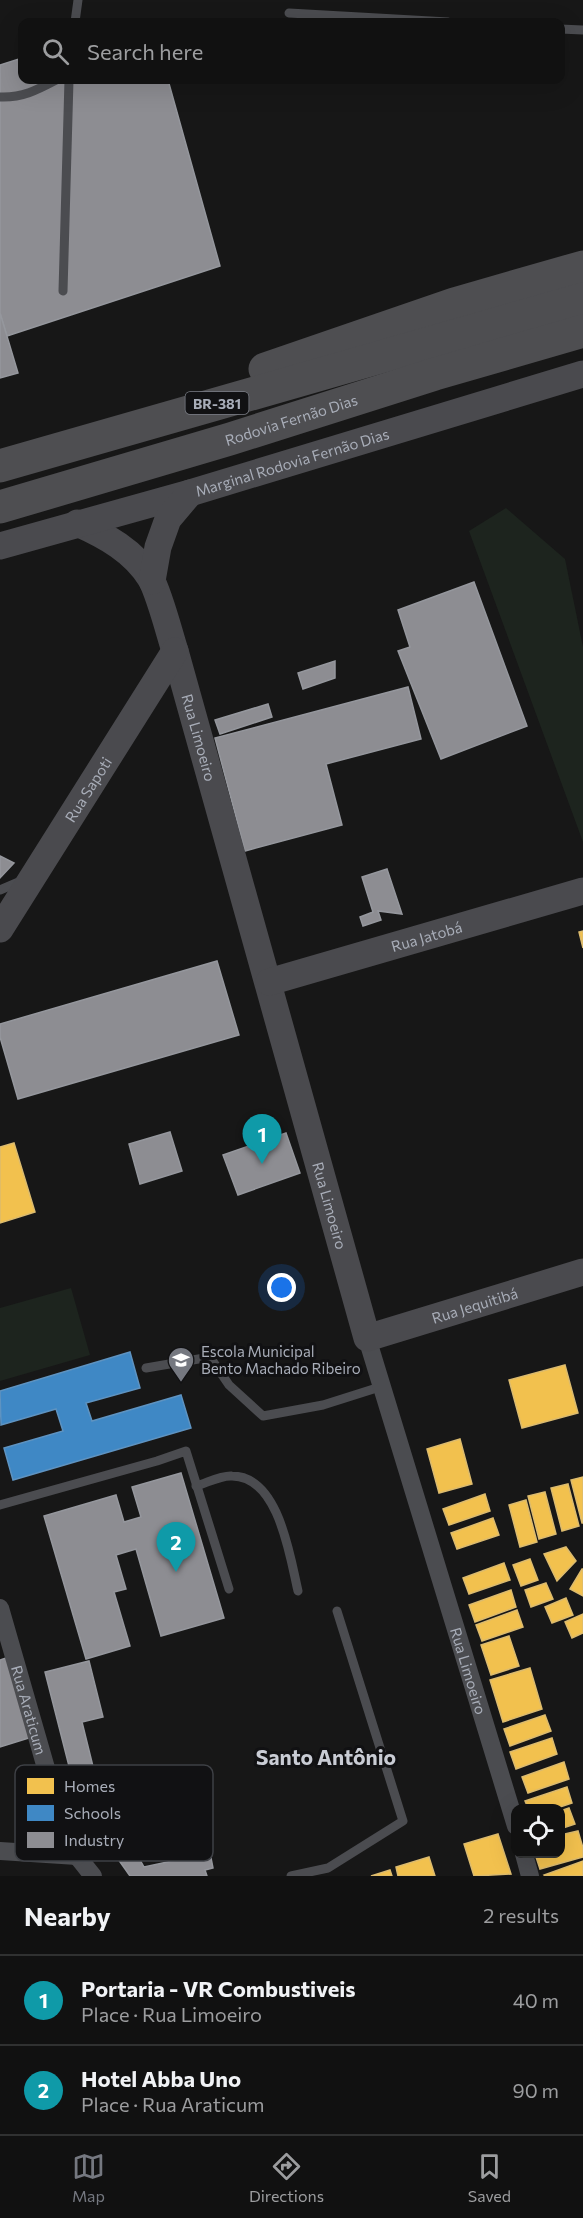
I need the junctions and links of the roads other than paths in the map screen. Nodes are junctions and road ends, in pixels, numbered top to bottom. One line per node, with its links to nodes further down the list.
1 (78, 0): 3 (lane)
2 (289, 13): 4 (lane)
3 (76, 18)
4 (377, 18)
5 (565, 29): 6 (lane)
6 (583, 30)
7 (48, 84): 9 (lane)
8 (69, 84): 11 (lane)
9 (0, 97)
10 (583, 267): 15 (highway)
11 (63, 291)
12 (583, 299): 15 (highway, BR-381)
13 (583, 331): 18 (highway, Rodovia Fernão Dias / BR-381)
14 (583, 374): 17 (street, Marginal Rodovia Fernão Dias)
15 (98, 438): 16 (highway, BR-381)
16 (0, 466)
17 (190, 493): 19 (street, Marginal Rodovia Fernão Dias); 21 (street, Rua Limoeiro)
18 (0, 507)
19 (77, 523): 20 (street, Marginal Rodovia Fernão Dias); 21 (street, Rua Limoeiro)
20 (0, 546)
21 (152, 580): 22 (street, Rua Limoeiro)
22 (175, 651): 23 (street, Rua Sapoti); 27 (street, Rua Limoeiro)
23 (34, 875): 24 (lane); 26 (street, Rua Sapoti)
24 (0, 890)
25 (583, 891): 27 (street, Rua Jatobá)
26 (0, 928)
27 (269, 982): 29 (street, Rua Limoeiro)
28 (583, 1272): 29 (street, Rua Jequitibá)
29 (367, 1338): 31 (street, Rua Limoeiro)
30 (146, 1368): 31 (lane)
31 (382, 1386): 39 (street, Rua Limoeiro)
32 (196, 1486): 33 (lane); 34 (lane); 35 (lane)
33 (0, 1505)
34 (229, 1589)
35 (298, 1591)
36 (0, 1608): 38 (street, Rua Araticum)
37 (338, 1611): 45 (lane)
38 (45, 1765)
39 (511, 1810)
40 (0, 1851): 41 (street)
41 (15, 1852)
42 (525, 1858): 46 (street)
43 (81, 1861): 44 (street, Rua Araticum)
44 (93, 1876)
45 (291, 1876)
46 (530, 1876)

